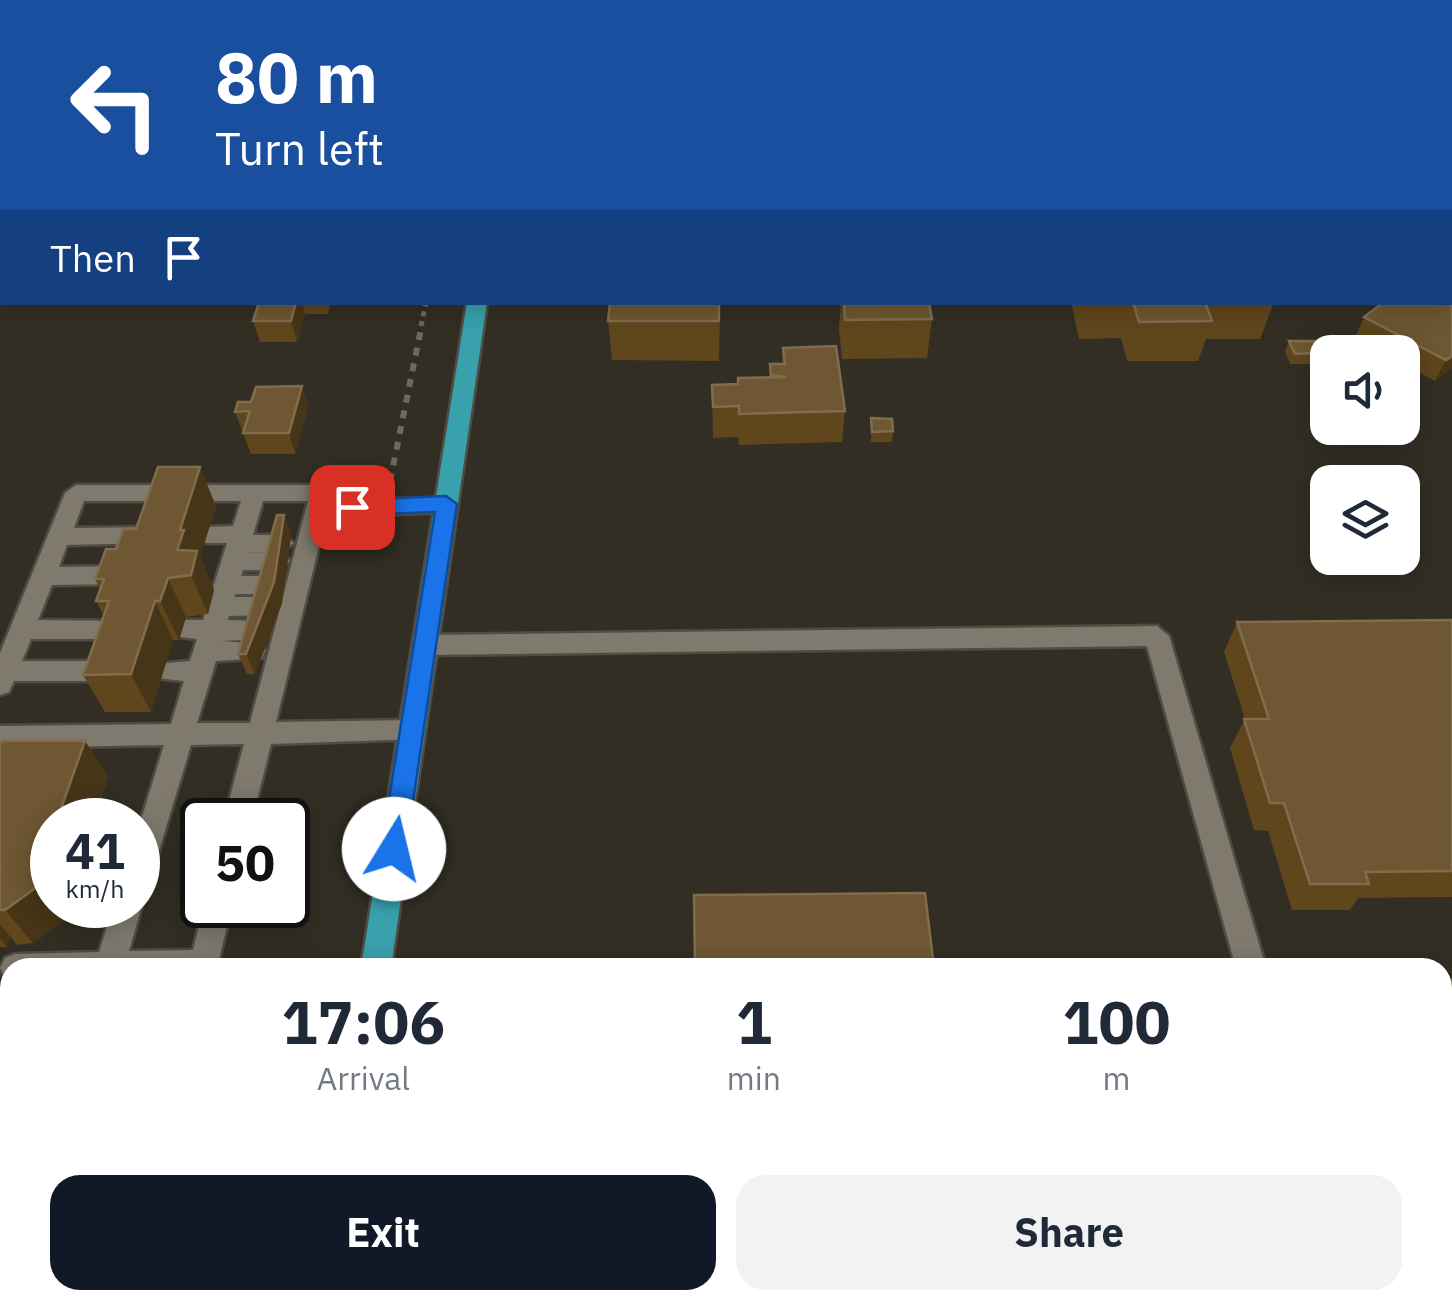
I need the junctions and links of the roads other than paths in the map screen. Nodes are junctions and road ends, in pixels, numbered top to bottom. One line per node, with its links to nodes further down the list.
1 (476, 305): 3 (main road)
2 (254, 494): 4 (lane); 7 (lane); 11 (lane)
3 (446, 504): 4 (lane); 16 (main road)
4 (317, 509): 12 (lane)
5 (166, 534): 7 (lane)
6 (207, 534): 11 (lane)
7 (58, 537): 10 (lane)
8 (140, 575): 10 (lane)
9 (199, 575): 11 (lane)
10 (43, 576): 13 (lane)
11 (222, 595): 12 (lane); 12 (lane); 12 (lane); 14 (lane); 18 (lane); 22 (lane)
12 (281, 596): 21 (lane)
13 (22, 629): 15 (lane); 19 (lane)
14 (182, 629)
15 (120, 630)
16 (424, 646): 20 (main road); 31 (lane)
17 (119, 671): 19 (lane)
18 (164, 671)
19 (3, 678)
20 (412, 731): 21 (lane); 30 (main road)
21 (258, 734): 22 (lane); 24 (lane)
22 (179, 735): 23 (lane); 25 (lane)
23 (0, 738)
24 (243, 798)
25 (160, 799)
26 (121, 928): 28 (lane)
27 (212, 928): 29 (lane)
28 (112, 958)
29 (205, 958)
30 (378, 958)
31 (1247, 958)

